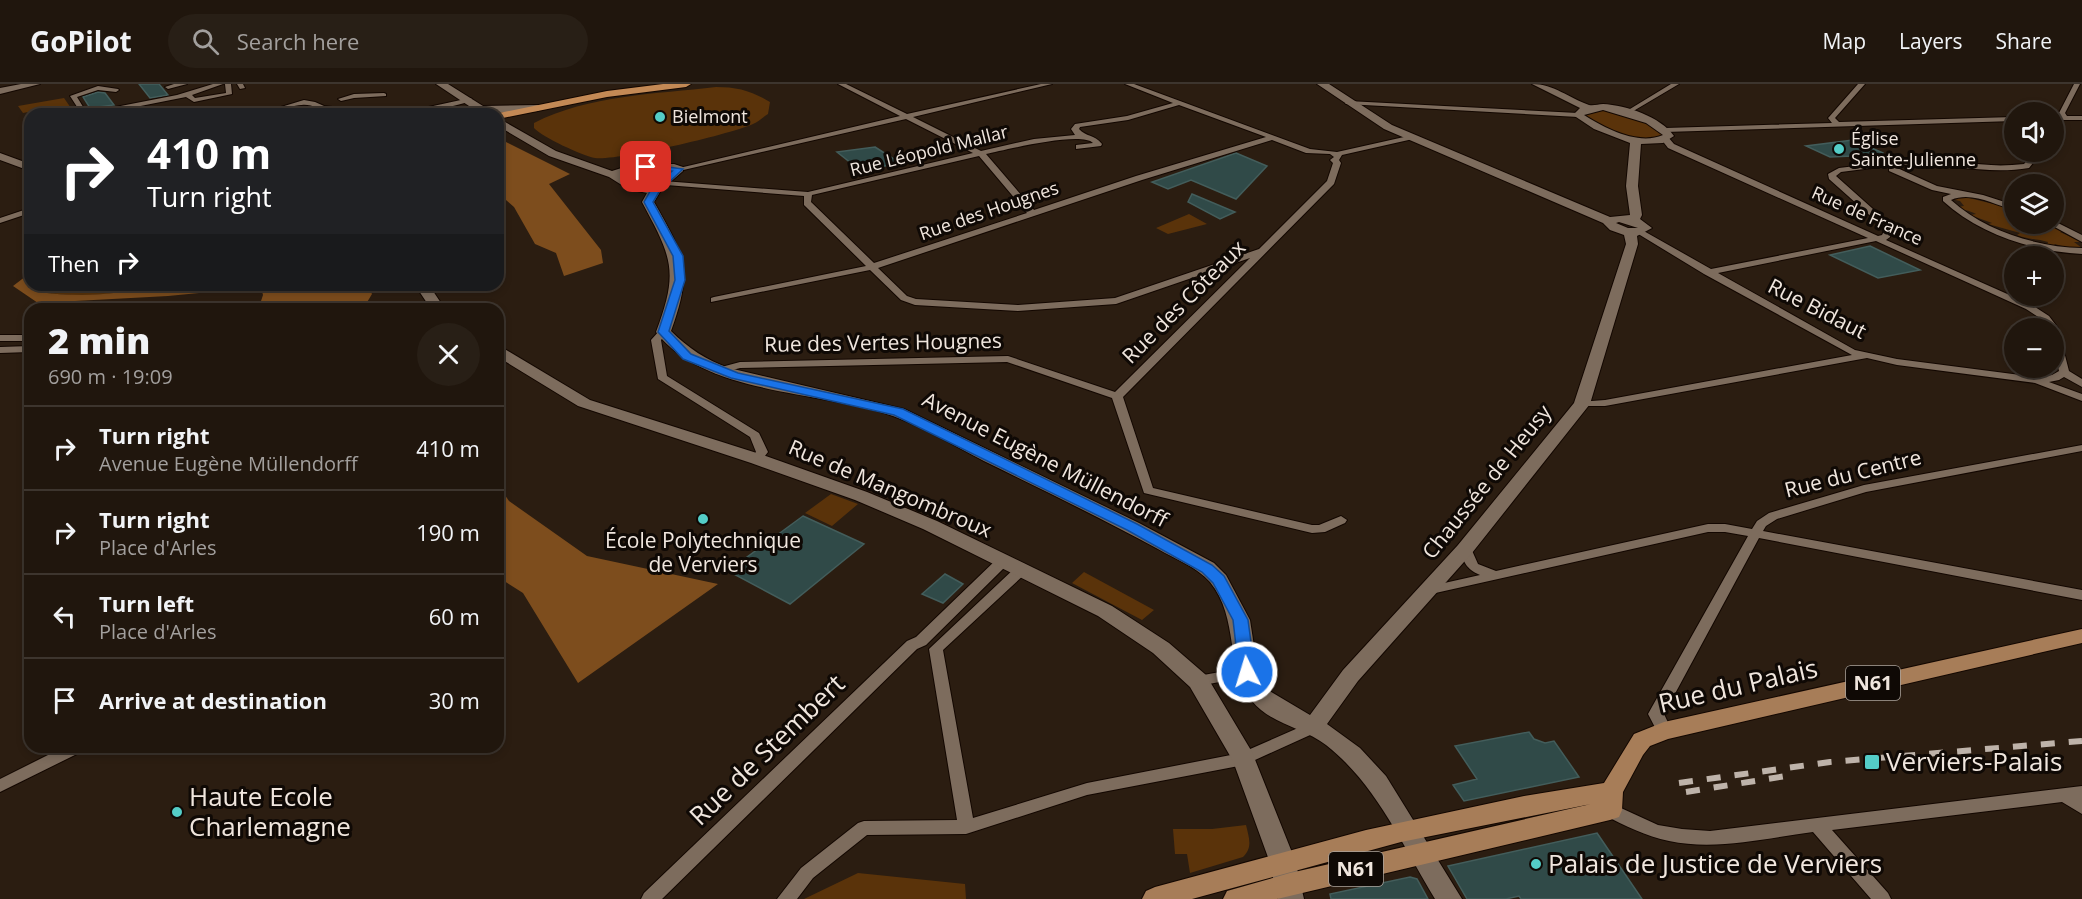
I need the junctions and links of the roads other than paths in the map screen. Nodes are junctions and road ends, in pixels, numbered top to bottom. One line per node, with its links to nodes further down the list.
1 (35, 84): 17 (street)
2 (185, 84): 15 (street); 18 (street)
3 (220, 84): 18 (street)
4 (228, 84): 18 (street)
5 (441, 84): 21 (street)
6 (686, 84): 30 (highway)
7 (841, 84): 36 (street)
8 (1049, 84): 36 (street)
9 (1128, 84): 22 (street)
10 (1322, 84): 23 (street)
11 (1537, 84): 31 (street)
12 (1676, 84): 33 (street)
13 (1862, 84): 41 (street)
14 (2077, 84): 37 (street)
15 (168, 87)
16 (116, 90): 24 (street)
17 (0, 91)
18 (189, 94): 25 (street)
19 (384, 95): 20 (street)
20 (341, 99)
21 (469, 99): 28 (street); 29 (street)
22 (1180, 103): 43 (street); 46 (street)
23 (1348, 103): 35 (street); 45 (street)
24 (80, 108)
25 (118, 108)
26 (282, 108): 27 (street)
27 (324, 108)
28 (430, 108)
29 (479, 108)
30 (538, 108): 32 (street); 34 (highway); 40 (street)
31 (1588, 108): 33 (street); 35 (street)
32 (504, 110)
33 (1628, 112): 44 (street)
34 (504, 115)
35 (1578, 115): 47 (street)
36 (907, 117): 49 (street); 57 (street)
37 (2065, 118): 38 (street)
38 (2082, 118)
39 (2004, 119): 41 (street)
40 (504, 124)
41 (1838, 125): 44 (street)
42 (504, 128): 53 (street)
43 (1080, 135): 48 (street); 49 (street, Rue Léopold Mallar)
44 (1665, 135): 47 (street); 70 (street, Rue de France)
45 (1410, 137): 51 (street); 69 (street)
46 (1271, 138): 51 (street); 66 (street, Rue des Hougnes)
47 (1636, 141): 69 (street, Chaussée de Heusy)
48 (1079, 147)
49 (983, 155): 61 (street, Rue Léopold Mallar); 66 (street)
50 (0, 156): 54 (street)
51 (1336, 159): 73 (street, Rue des Côteaux)
52 (2029, 162): 56 (street)
53 (582, 163): 55 (street); 58 (street)
54 (24, 166)
55 (634, 167): 57 (street); 58 (street)
56 (1892, 167): 60 (street); 70 (street)
57 (679, 169): 59 (street)
58 (613, 175): 59 (street)
59 (661, 186): 61 (street, Rue Léopold Mallar); 79 (street)
60 (1936, 188): 62 (street); 63 (street)
61 (808, 194): 75 (street)
62 (1970, 196): 63 (street); 64 (street)
63 (1946, 199): 74 (street)
64 (2004, 205)
65 (24, 212): 67 (street)
66 (1032, 213): 75 (street, Rue des Hougnes)
67 (0, 221)
68 (2064, 229): 71 (street)
69 (1634, 232): 72 (street); 72 (street, Rue Bidaut); 93 (street, Chaussée de Heusy)
70 (1877, 238): 76 (street); 78 (street, Rue de France)
71 (2082, 239)
72 (1661, 246): 76 (street, Rue Bidaut)
73 (1263, 250): 75 (street); 91 (street, Rue des Côteaux)
74 (2082, 253)
75 (872, 267): 77 (street, Rue des Hougnes)
76 (1707, 272): 85 (street, Rue Bidaut)
77 (714, 300)
78 (2046, 318)
79 (663, 332): 86 (street, Avenue Eugène Müllendorff); 95 (street)
80 (0, 338): 81 (street)
81 (24, 338)
82 (24, 349): 83 (street)
83 (0, 350)
84 (504, 354): 95 (street, Rue de Mangombroux)
85 (1864, 356): 89 (street, Rue Bidaut); 93 (street)
86 (718, 371): 91 (street, Rue des Vertes Hougnes); 107 (street, Avenue Eugène Müllendorff)
87 (2064, 372): 90 (street)
88 (2055, 378): 89 (street, Rue Bidaut)
89 (2036, 380): 92 (street)
90 (2082, 384)
91 (1117, 396): 96 (street)
92 (2082, 398)
93 (1582, 404): 98 (street, Chaussée de Heusy)
94 (2082, 448): 97 (street, Rue du Centre)
95 (757, 459): 99 (street, Rue de Mangombroux)
96 (1341, 520)
97 (1754, 533): 101 (street); 103 (street); 110 (street)
98 (1464, 549): 101 (street); 102 (street, Chaussée de Heusy)
99 (1003, 561): 100 (street, Rue de Mangombroux); 105 (street, Rue de Stembert)
100 (1021, 570): 106 (street); 108 (street, Rue de Mangombroux)
101 (1494, 575): 102 (street)
102 (1431, 590): 109 (street, Chaussée de Heusy)
103 (2082, 595)
104 (2082, 636): 110 (main road, Rue du Palais / N61)
105 (921, 641): 106 (street); 122 (street, Rue de Stembert)
106 (936, 649): 118 (street)
107 (1247, 672): 108 (street); 109 (street, Avenue Eugène Müllendorff)
108 (1198, 681): 112 (street, Rue de Mangombroux)
109 (1314, 727): 112 (street); 119 (street, Avenue Eugène Müllendorff)
110 (1664, 731): 115 (main road, Rue du Palais / N61)
111 (66, 753): 113 (street)
112 (1244, 759): 118 (street); 121 (street, Rue de Mangombroux)
113 (0, 786)
114 (2074, 794): 116 (street); 117 (street)
115 (1610, 801): 117 (street); 119 (main road, N61); 120 (main road, N61)
116 (2082, 807)
117 (1818, 825): 127 (street)
118 (966, 827): 123 (street)
119 (1408, 830): 120 (street, Avenue Eugène Müllendorff); 121 (main road, N61)
120 (1423, 853): 121 (main road, N61); 126 (street, Avenue Eugène Müllendorff)
121 (1288, 881): 124 (main road, N61); 125 (main road, N61)
122 (650, 899)
123 (786, 899)
124 (1155, 899)
125 (1236, 899)
126 (1449, 899)
127 (1881, 899)

